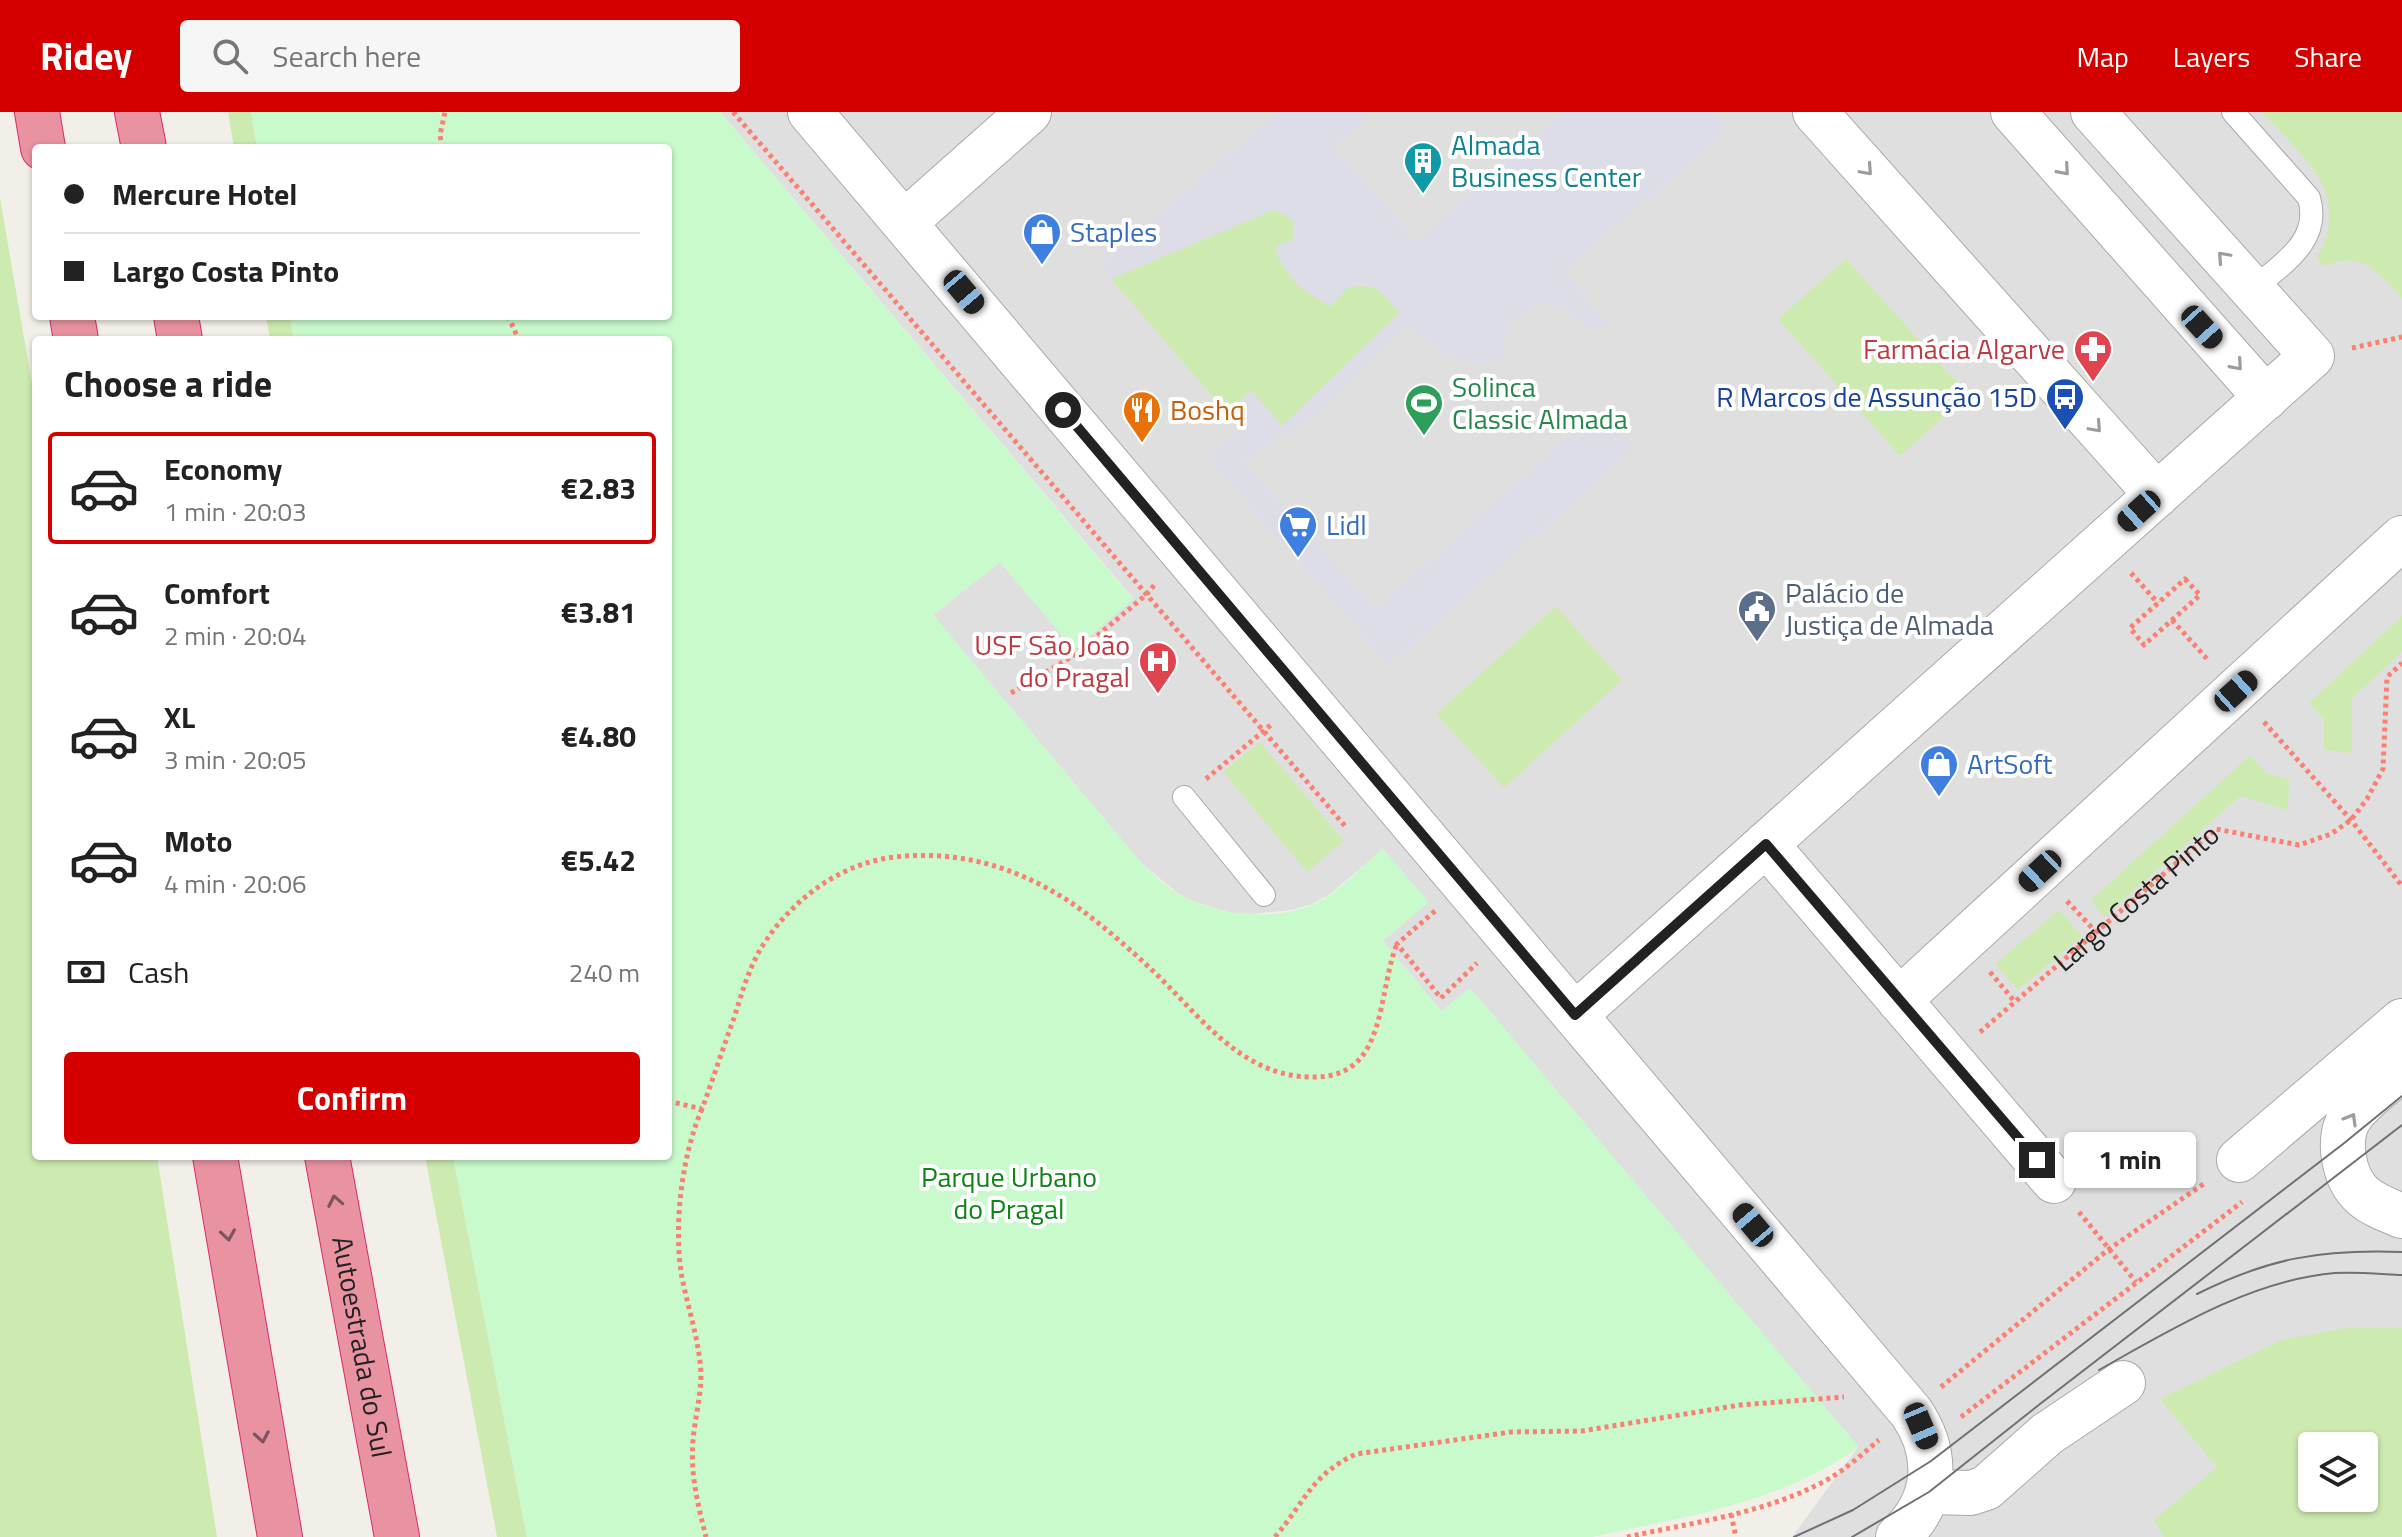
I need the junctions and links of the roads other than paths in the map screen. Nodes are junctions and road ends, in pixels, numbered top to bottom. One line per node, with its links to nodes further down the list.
1 (37, 112): 9 (highway)
2 (137, 112): 10 (highway)
3 (810, 112): 11 (street)
4 (1029, 112): 11 (street)
5 (1815, 112): 14 (street, one-way to 14)
6 (2013, 112): 13 (street, one-way to 13)
7 (2093, 112): 12 (street, one-way to 7)
8 (2233, 112): 12 (lane)
9 (42, 144)
10 (143, 144)
11 (905, 222): 20 (street)
12 (2252, 290): 13 (street)
13 (2266, 398): 14 (street)
14 (2157, 495): 17 (street)
15 (2402, 538): 19 (street)
16 (1184, 797): 18 (lane)
17 (1766, 844): 19 (street); 20 (street)
18 (1264, 895)
19 (1899, 1000): 26 (street)
20 (1575, 1015): 29 (street)
21 (2402, 1021): 25 (street)
22 (2402, 1070): 27 (street, one-way to 22)
23 (216, 1160): 30 (highway, one-way to 30)
24 (328, 1160): 31 (highway, Autoestrada do Sul, one-way to 24)
25 (2244, 1178)
26 (2054, 1181)
27 (2402, 1216)
28 (2123, 1383): 29 (street)
29 (1929, 1492): 32 (street)
30 (280, 1537)
31 (397, 1537)
32 (1898, 1537)

